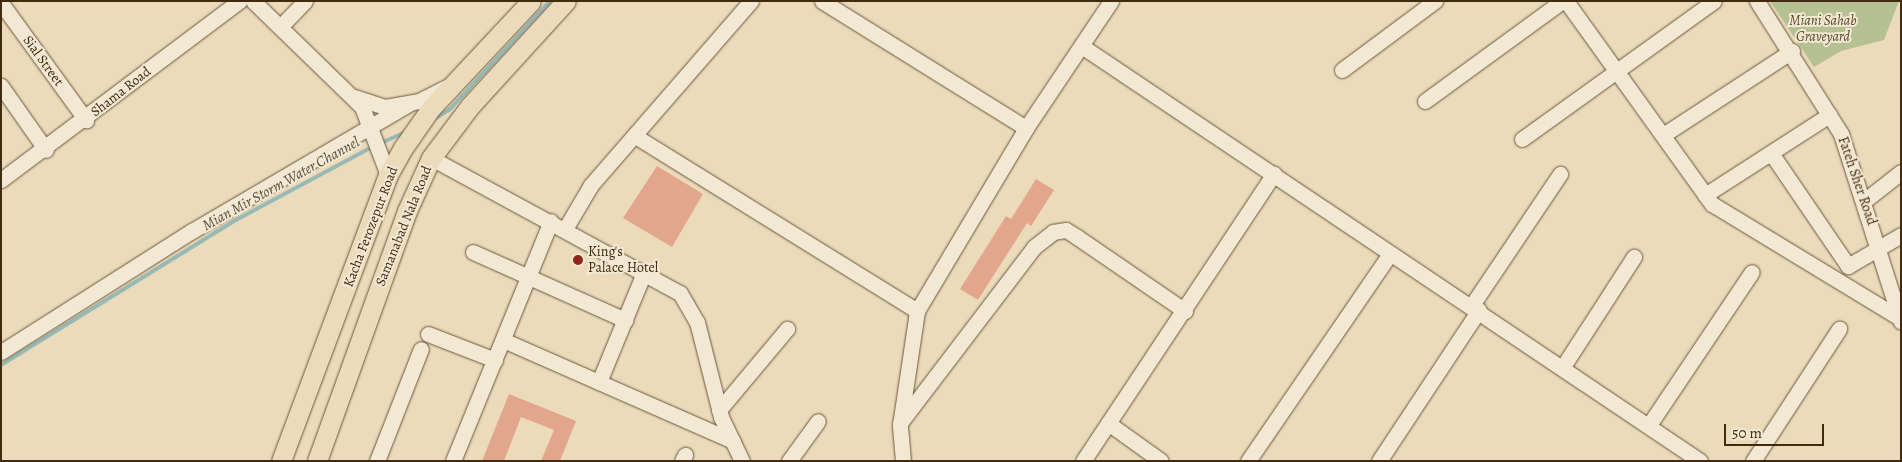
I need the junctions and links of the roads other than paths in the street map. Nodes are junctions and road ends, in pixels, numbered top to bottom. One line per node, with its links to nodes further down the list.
1 (239, 1): 25 (street, Shama Road)
2 (253, 1): 14 (street)
3 (305, 1): 14 (street)
4 (532, 1): 19 (main road, Kacha Ferozepur Road)
5 (566, 1): 33 (main road, Samanabad Nala Road)
6 (751, 1): 29 (street)
7 (822, 1): 27 (street)
8 (1110, 1): 15 (street)
9 (1435, 1): 17 (street)
10 (1564, 1): 18 (street); 22 (street)
11 (1714, 1): 18 (street)
12 (1757, 1): 16 (street, Fateh Sher Road)
13 (1, 3): 25 (street, Sial Street)
14 (280, 27): 21 (street)
15 (1082, 47): 27 (street); 35 (street)
16 (1792, 51): 24 (street, Fateh Sher Road); 28 (street)
17 (1342, 70)
18 (1616, 71): 28 (street); 30 (street)
19 (457, 82): 23 (street); 37 (main road, Kacha Ferozepur Road)
20 (1, 86): 31 (street)
21 (353, 96): 23 (street); 26 (street)
22 (1425, 101)
23 (410, 103): 26 (street)
24 (1829, 115): 32 (street); 40 (street, Fateh Sher Road)
25 (86, 120): 31 (street, Shama Road)
26 (371, 125): 37 (street); 61 (street)
27 (1026, 128): 52 (street)
28 (1662, 135): 39 (street)
29 (636, 136): 42 (street); 52 (street)
30 (1522, 140)
31 (46, 150): 38 (street, Shama Road)
32 (1771, 152): 39 (street); 44 (street)
33 (431, 158): 41 (street); 74 (main road, Samanabad Nala Road)
34 (1901, 172): 40 (street)
35 (1274, 174): 46 (street); 53 (street)
36 (1560, 174): 51 (street)
37 (388, 175): 70 (main road, Kacha Ferozepur Road)
38 (1, 180)
39 (1706, 195): 54 (street)
40 (1864, 201): 44 (street, Fateh Sher Road)
41 (552, 221): 42 (street); 50 (street)
42 (565, 229): 49 (street)
43 (1901, 235): 44 (street)
44 (1881, 250): 54 (street, Fateh Sher Road)
45 (473, 252): 50 (street)
46 (1390, 254): 51 (street); 82 (street)
47 (1634, 257): 63 (street)
48 (1752, 272): 69 (street)
49 (644, 273): 55 (street); 65 (street)
50 (528, 278): 55 (street); 59 (street)
51 (1476, 307): 63 (street); 83 (street)
52 (917, 311): 68 (street)
53 (1185, 311): 67 (street); 68 (street)
54 (1901, 319)
55 (624, 320): 64 (street)
56 (787, 329): 65 (street)
57 (1840, 329): 85 (street)
58 (428, 334): 62 (street)
59 (503, 340): 62 (street); 64 (street)
60 (421, 349): 75 (street)
61 (1, 352)
62 (495, 360): 76 (street)
63 (1564, 366): 69 (street)
64 (599, 382): 71 (street)
65 (719, 410): 71 (street)
66 (818, 421): 78 (street)
67 (1108, 423): 80 (street); 81 (street)
68 (900, 424): 79 (street)
69 (1649, 425): 84 (street)
70 (295, 428): 72 (main road, Kacha Ferozepur Road); 73 (main road)
71 (733, 441): 77 (street)
72 (281, 461)
73 (290, 461)
74 (318, 461)
75 (378, 461)
76 (453, 461)
77 (742, 461)
78 (789, 461)
79 (903, 461)
80 (1083, 461)
81 (1162, 461)
82 (1248, 461)
83 (1379, 461)
84 (1700, 461)
85 (1754, 461)

